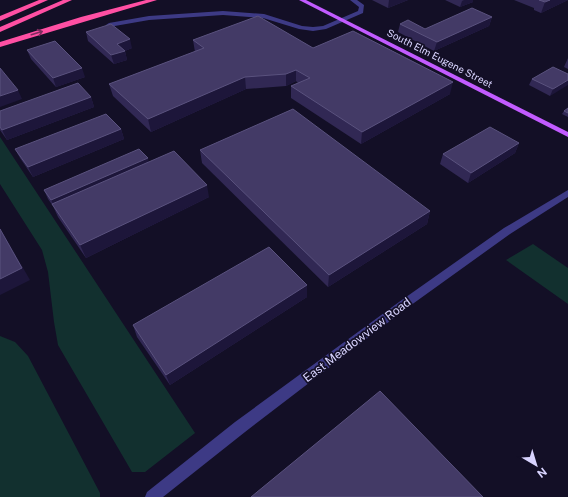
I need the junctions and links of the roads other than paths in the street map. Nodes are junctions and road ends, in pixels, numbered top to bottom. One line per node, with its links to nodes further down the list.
1 (27, 0): 7 (highway)
2 (45, 0): 8 (highway)
3 (69, 0): 11 (highway)
4 (154, 0): 12 (highway, one-way to 4)
5 (302, 0): 9 (main road, South Elm Eugene Street)
6 (353, 0): 9 (street)
7 (0, 13)
8 (0, 19)
9 (343, 20): 10 (street); 13 (main road, South Elm Eugene Street)
10 (109, 25)
11 (0, 30)
12 (0, 45)
13 (568, 136)
14 (568, 193): 15 (street, East Meadowview Road)
15 (152, 497)

